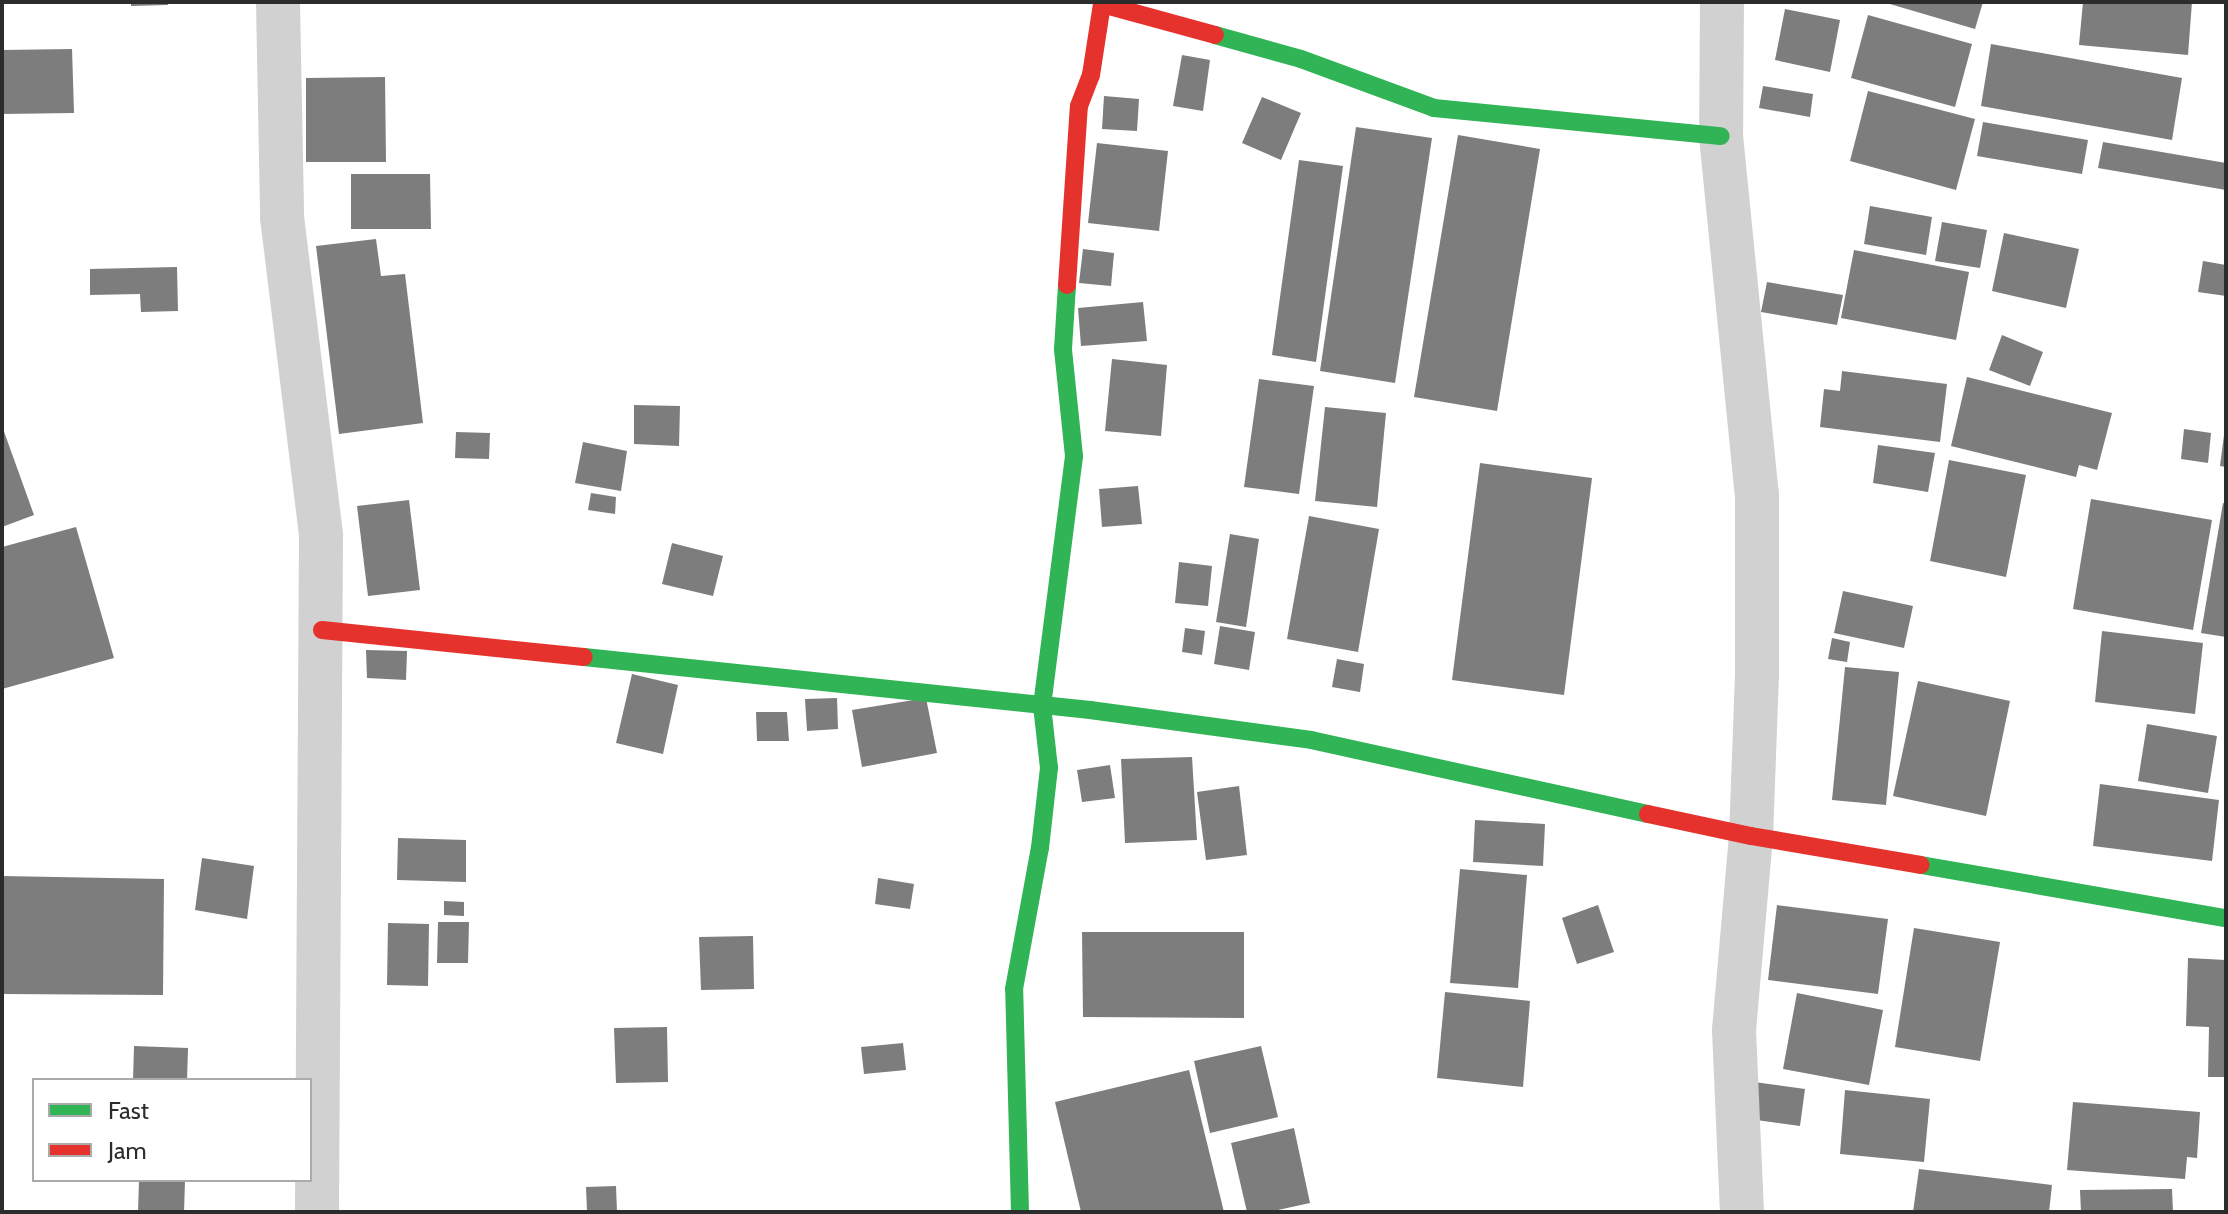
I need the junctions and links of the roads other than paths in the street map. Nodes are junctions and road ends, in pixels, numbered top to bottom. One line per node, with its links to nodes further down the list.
1 (278, 2): 5 (street)
2 (1722, 2): 4 (street)
3 (1102, 3): 4 (street); 6 (street)
4 (1721, 136): 7 (street)
5 (322, 630): 6 (street); 9 (street)
6 (1042, 706): 7 (street); 10 (street)
7 (1751, 836): 8 (street); 11 (street)
8 (2226, 918)
9 (317, 1212)
10 (1020, 1212)
11 (1742, 1212)

